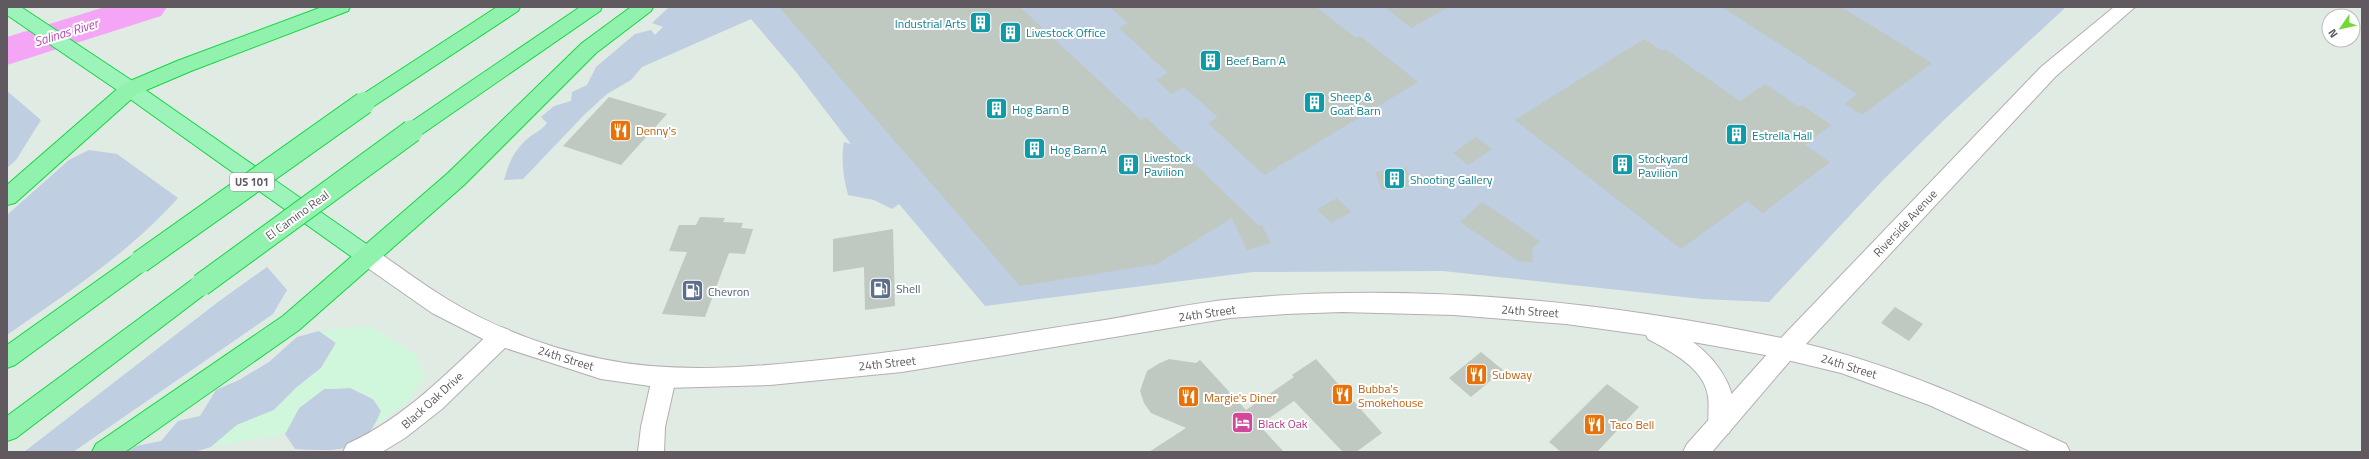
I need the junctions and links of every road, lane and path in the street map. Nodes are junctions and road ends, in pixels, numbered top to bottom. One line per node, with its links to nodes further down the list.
1 (8, 7): 7 (highway)
2 (341, 7): 7 (highway)
3 (511, 7): 13 (highway, US 101, bridge)
4 (593, 7): 16 (highway, El Camino Real, bridge)
5 (644, 7): 9 (highway)
6 (2126, 7): 12 (main road, Riverside Avenue)
7 (130, 89): 8 (highway); 9 (highway)
8 (7, 197)
9 (367, 256): 11 (main road, 24th Street); 17 (highway)
10 (1643, 324): 12 (main road, 24th Street); 14 (main road, 24th Street); 15 (main road)
11 (501, 337): 14 (main road, 24th Street); 18 (main road, Black Oak Drive)
12 (1787, 348): 15 (main road, Riverside Avenue); 21 (main road, 24th Street)
13 (7, 358)
14 (664, 378): 19 (main road)
15 (1720, 425): 20 (main road, Riverside Avenue)
16 (7, 430)
17 (105, 452)
18 (356, 452)
19 (651, 452)
20 (1696, 452)
21 (2057, 452)

